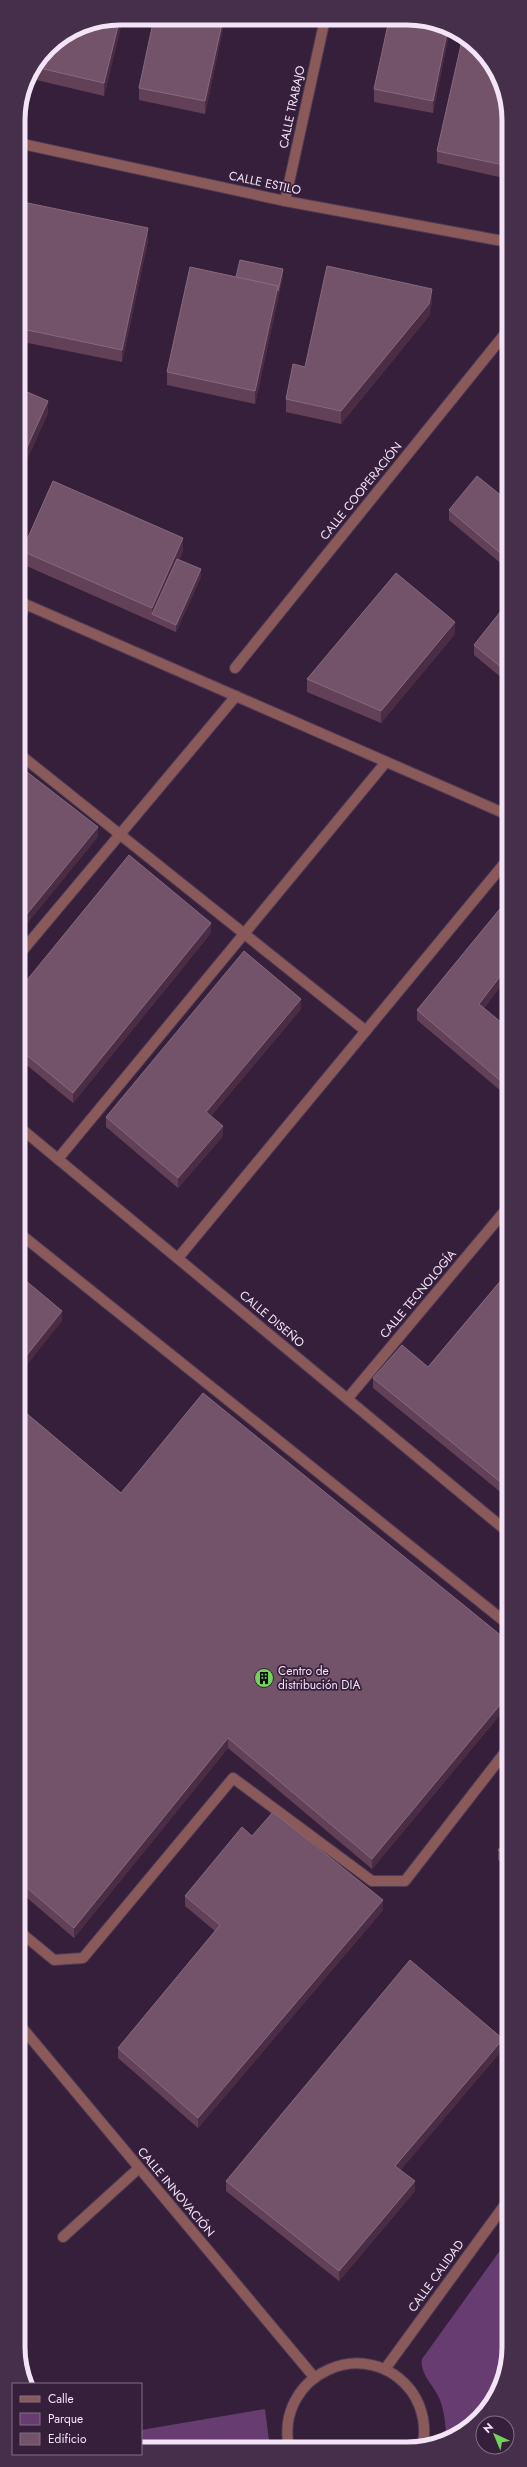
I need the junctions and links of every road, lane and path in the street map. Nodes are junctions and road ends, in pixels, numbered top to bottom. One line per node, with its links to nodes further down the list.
1 (324, 25): 3 (street, CALLE TRABAJO)
2 (25, 145): 3 (street, CALLE ESTILO)
3 (285, 201): 4 (street, CALLE ESTILO)
4 (502, 241)
5 (502, 337): 7 (street, CALLE COOPERACIÓN)
6 (25, 604): 8 (street)
7 (235, 668)
8 (236, 696): 10 (street); 12 (street)
9 (25, 759): 12 (street)
10 (386, 762): 11 (street); 14 (street)
11 (502, 812)
12 (120, 834): 14 (street); 15 (street)
13 (502, 866): 16 (street)
14 (243, 933): 16 (street); 18 (street)
15 (25, 948)
16 (366, 1031): 21 (street)
17 (25, 1132): 18 (street, CALLE DISEÑO)
18 (58, 1159): 21 (street, CALLE DISEÑO)
19 (502, 1213): 22 (street, CALLE TECNOLOGÍA)
20 (25, 1239): 24 (street)
21 (178, 1258): 22 (street, CALLE DISEÑO)
22 (348, 1398): 23 (street, CALLE DISEÑO)
23 (502, 1527)
24 (502, 1619)
25 (502, 1756): 26 (street)
26 (25, 1936)
27 (25, 2031): 28 (street, CALLE INNOVACIÓN)
28 (139, 2168): 30 (street); 32 (street, CALLE INNOVACIÓN)
29 (502, 2209): 31 (street, CALLE CALIDAD)
30 (63, 2237)
31 (385, 2369): 32 (street); 33 (street)
32 (314, 2377): 34 (street)
33 (423, 2440)
34 (288, 2442)

